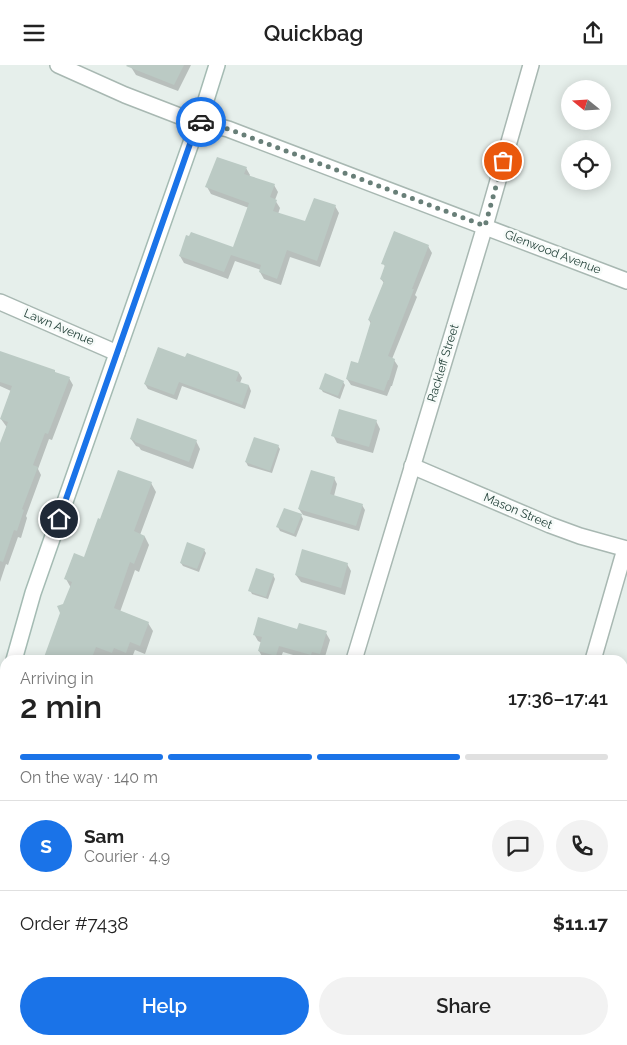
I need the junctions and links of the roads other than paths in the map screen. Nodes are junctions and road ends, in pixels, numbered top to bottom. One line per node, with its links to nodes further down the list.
1 (58, 65): 4 (street, Glenwood Avenue)
2 (217, 65): 4 (street)
3 (531, 65): 5 (street, Rackleff Street)
4 (198, 121): 5 (street, Glenwood Avenue); 8 (street)
5 (485, 226): 6 (street, Glenwood Avenue); 9 (street, Rackleff Street)
6 (627, 281)
7 (0, 302): 8 (street, Lawn Avenue)
8 (117, 353): 11 (street)
9 (412, 466): 10 (street, Mason Street); 12 (street, Rackleff Street)
10 (626, 549): 13 (street)
11 (15, 655)
12 (355, 655)
13 (594, 655)

